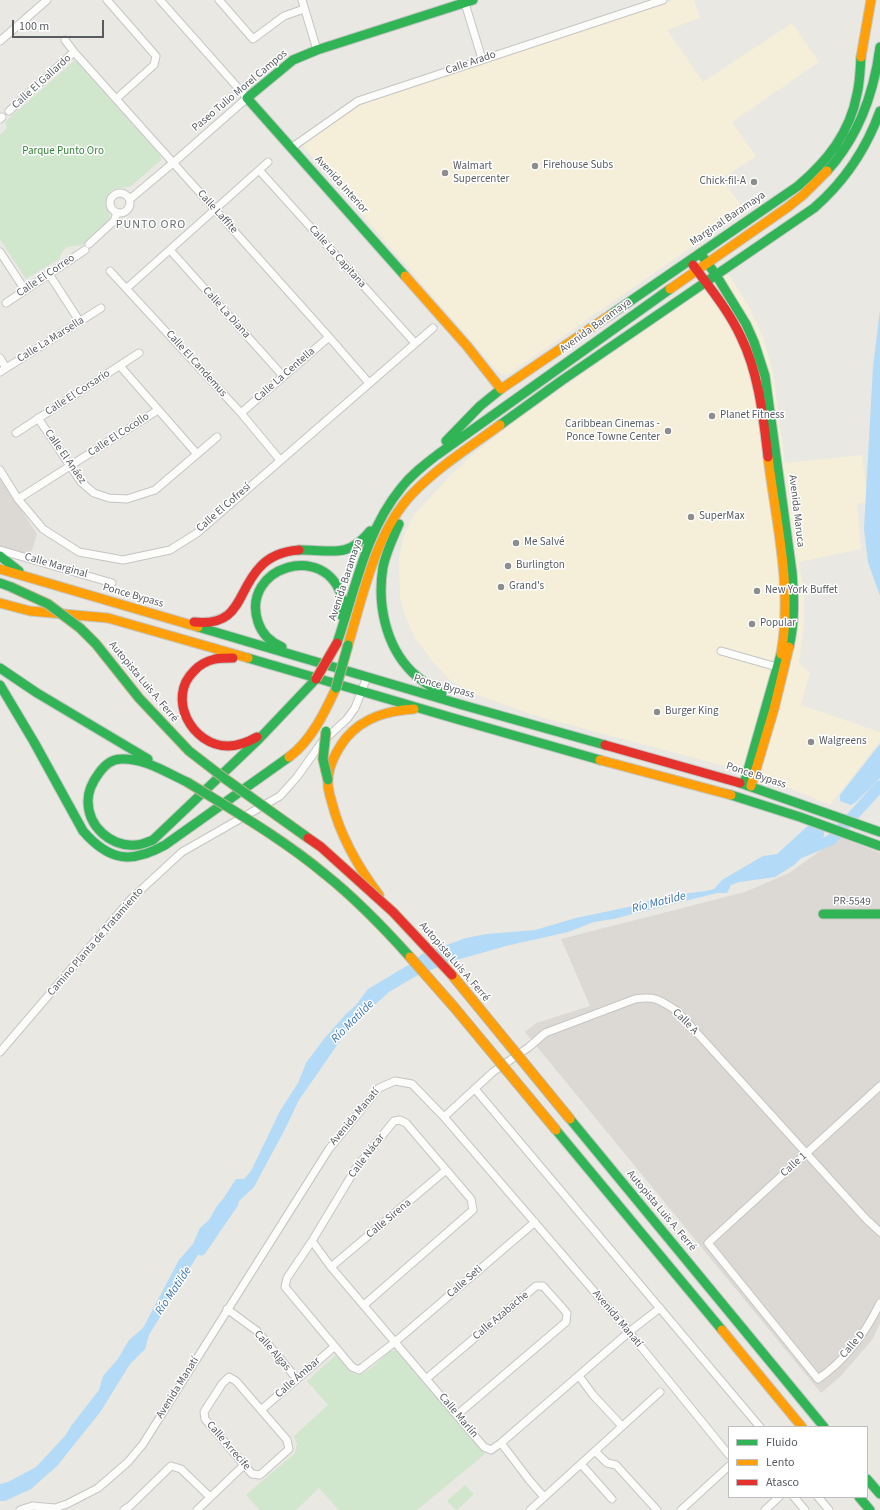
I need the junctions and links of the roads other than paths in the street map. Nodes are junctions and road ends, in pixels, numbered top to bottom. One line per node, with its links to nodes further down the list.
1 (46, 0): 11 (street)
2 (107, 0): 17 (street)
3 (160, 0): 16 (street, Avenida Interior)
4 (219, 0): 9 (street)
5 (302, 0): 9 (street)
6 (663, 0): 15 (street, Calle Arado)
7 (871, 0): 21 (main road, Marginal Baramaya)
8 (467, 1): 13 (main road, Paseo Tulio Morel Campos); 15 (street)
9 (304, 9): 13 (street)
10 (65, 40): 14 (street, Calle Laffite)
11 (0, 41)
12 (880, 47): 20 (main road, Avenida Baramaya)
13 (317, 50): 16 (main road, Paseo Tulio Morel Campos)
14 (74, 52): 17 (street, Calle Laffite); 18 (street, Calle El Gallardo)
15 (482, 59): 22 (street, Calle Arado)
16 (247, 98): 22 (main road, Avenida Interior); 24 (street, Paseo Tulio Morel Campos)
17 (116, 99): 24 (street, Calle Laffite)
18 (8, 111)
19 (880, 111): 38 (main road, Avenida Baramaya)
20 (861, 120): 21 (main road); 34 (main road, Avenida Baramaya)
21 (836, 147): 32 (main road, Marginal Baramaya)
22 (291, 148): 54 (main road, Avenida Interior)
23 (268, 162): 25 (street)
24 (173, 163): 26 (street, Paseo Tulio Morel Campos); 27 (street, Calle Laffite)
25 (259, 170): 27 (street); 47 (street, Calle La Capitana)
26 (130, 199): 28 (street, Paseo Tulio Morel Campos); 28 (street)
27 (214, 210): 30 (street); 46 (street, Calle Laffite)
28 (117, 213): 29 (street, Paseo Tulio Morel Campos)
29 (87, 247): 37 (street, Calle El Correo)
30 (170, 250): 40 (street); 52 (street, Calle La Diana)
31 (0, 252): 41 (street)
32 (700, 252): 33 (main road, Marginal Baramaya); 34 (main road, Avenida Maruca)
33 (689, 260): 35 (main road, Avenida Maruca); 54 (main road, Marginal Baramaya)
34 (707, 262): 35 (main road, Avenida Baramaya); 38 (main road, Avenida Maruca)
35 (696, 270): 39 (main road, Avenida Maruca); 63 (main road, Avenida Baramaya)
36 (110, 271): 40 (street, Calle El Candemus)
37 (49, 274): 41 (street, Calle El Correo); 44 (street)
38 (716, 275): 39 (main road, Avenida Baramaya); 91 (main road, Avenida Maruca)
39 (706, 282): 65 (main road, Avenida Baramaya); 80 (main road, Avenida Maruca)
40 (127, 288): 56 (street, Calle El Candemus)
41 (25, 290): 42 (street, Calle El Correo)
42 (6, 303)
43 (101, 308): 44 (street, Calle La Marsella)
44 (80, 322): 51 (street, Calle La Marsella)
45 (434, 328): 47 (street, Calle El Cofresí)
46 (329, 337): 52 (street, Calle La Centella); 53 (street, Calle Laffite)
47 (415, 343): 53 (street, Calle El Cofresí)
48 (140, 353): 50 (street, Calle El Corsario)
49 (0, 358): 51 (street)
50 (120, 366): 55 (street); 57 (street, Calle El Corsario)
51 (3, 370)
52 (283, 376): 56 (street, Calle La Centella)
53 (369, 383): 61 (street, Calle El Cofresí)
54 (501, 388): 63 (main road, Marginal Baramaya)
55 (158, 410): 60 (street); 62 (street, Calle El Cocollo)
56 (241, 413): 61 (street, Calle El Candemus)
57 (38, 418): 58 (street, Calle El Corsario); 62 (street, Calle El Anáez)
58 (16, 433)
59 (217, 437): 60 (street, Calle El Anáez)
60 (197, 454): 62 (street, Calle El Anáez)
61 (280, 460): 66 (street, Calle El Cofresí)
62 (70, 466): 66 (street, Calle El Cocollo)
63 (423, 466): 67 (main road, Avenida Baramaya)
64 (0, 470): 66 (street, Calle El Cofresí)
65 (411, 496): 84 (main road, Avenida Baramaya, bridge); 86 (main road)
66 (18, 498)
67 (391, 502): 75 (main road); 76 (main road, Avenida Baramaya)
68 (0, 550): 73 (street, Calle Marginal)
69 (0, 556): 71 (main road)
70 (0, 569): 71 (main road, Ponce Bypass)
71 (31, 578): 75 (main road, Ponce Bypass)
72 (0, 583): 94 (main road, Autopista Luis A. Ferré, bridge)
73 (112, 583)
74 (0, 602): 79 (main road)
75 (192, 623): 78 (main road, Ponce Bypass)
76 (338, 640): 78 (main road); 88 (main road, Avenida Baramaya, bridge)
77 (721, 651): 80 (street)
78 (304, 659): 82 (main road, Ponce Bypass)
79 (253, 660): 85 (main road); 88 (main road)
80 (777, 667): 91 (main road, Avenida Maruca)
81 (0, 668): 90 (main road)
82 (367, 676): 85 (street, Camino Planta de Tratamiento); 86 (main road, Ponce Bypass)
83 (0, 685): 84 (main road)
84 (336, 688): 89 (main road, bridge)
85 (362, 692): 87 (main road); 97 (street, Camino Planta de Tratamiento)
86 (459, 704): 91 (main road, Ponce Bypass)
87 (423, 708): 89 (main road); 93 (main road)
88 (270, 728): 90 (main road)
89 (328, 780): 94 (main road, bridge)
90 (187, 782): 123 (main road, bridge)
91 (748, 785): 92 (main road, Ponce Bypass)
92 (880, 832)
93 (880, 846)
94 (393, 912): 124 (main road, Autopista Luis A. Ferré, bridge)
95 (823, 914): 96 (main road, PR-5549)
96 (880, 914)
97 (0, 1052)
98 (880, 1086): 101 (street, Calle 1)
99 (475, 1089): 100 (street, Calle A); 101 (street, Calle A); 109 (street)
100 (444, 1117): 103 (street, Avenida Manatí); 110 (street, Avenida Manatí)
101 (806, 1154): 104 (street, Calle A); 117 (street, Calle 1)
102 (446, 1170): 105 (street, Calle Nácar); 106 (street, Calle Sirena); 108 (street, Calle Nácar)
103 (535, 1222): 111 (street, Avenida Manatí); 112 (street, Calle Seti)
104 (880, 1232)
105 (312, 1241): 106 (street, Calle Marlín); 113 (street, Calle Nácar)
106 (331, 1267): 108 (street, Calle Marlín)
107 (880, 1304): 117 (street, Calle D)
108 (364, 1305): 112 (street, Calle Marlín)
109 (660, 1308): 111 (street, Calle Marlín); 122 (street)
110 (227, 1309): 115 (street, Calle Algas); 140 (street, Avenida Manatí)
111 (629, 1332): 114 (street, Calle Marlín); 127 (street, Avenida Manatí)
112 (394, 1342): 113 (street, Calle Nácar); 116 (street, Calle Marlín)
113 (334, 1347): 115 (street, Calle Ámbar)
114 (579, 1376): 121 (street); 125 (street, Calle Marlín)
115 (297, 1379): 119 (street, Calle Ámbar)
116 (426, 1379): 120 (street, Calle Marlín); 120 (street, Calle Azabache)
117 (818, 1379)
118 (660, 1392): 121 (street)
119 (261, 1410): 129 (street, Calle Arrecife); 129 (street, Calle Arrecife)
120 (457, 1415): 125 (street, Calle Marlín)
121 (622, 1426): 126 (street)
122 (759, 1426)
123 (801, 1426)
124 (823, 1426)
125 (501, 1443): 134 (street)
126 (595, 1451): 128 (street); 144 (street)
127 (728, 1454)
128 (581, 1464): 134 (street); 139 (street)
129 (244, 1465): 133 (street)
130 (728, 1467): 145 (street)
131 (868, 1479): 132 (main road)
132 (880, 1494)
133 (210, 1496): 141 (street); 142 (street)
134 (544, 1498): 143 (street)
135 (778, 1498): 146 (street)
136 (795, 1498): 147 (street)
137 (819, 1498): 148 (street)
138 (860, 1498): 149 (main road)
139 (612, 1499)
140 (20, 1510)
141 (124, 1510)
142 (197, 1510)
143 (530, 1510)
144 (657, 1510)
145 (681, 1510)
146 (765, 1510)
147 (806, 1510)
148 (829, 1510)
149 (870, 1510)

